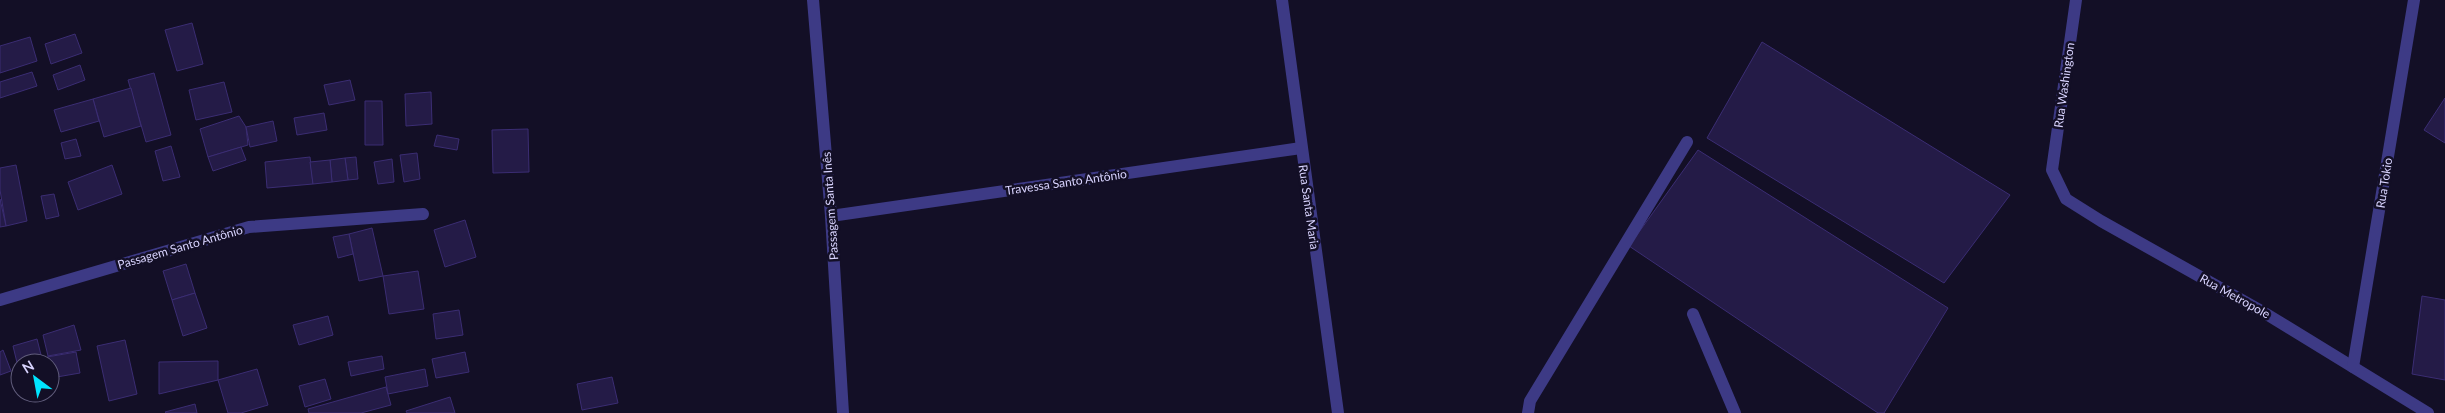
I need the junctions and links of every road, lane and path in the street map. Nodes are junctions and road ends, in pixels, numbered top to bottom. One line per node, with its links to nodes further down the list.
1 (813, 0): 9 (street, Passagem Santa Inês)
2 (1282, 0): 6 (street, Rua Santa Maria)
3 (2076, 0): 7 (street, Rua Washington)
4 (2414, 0): 12 (street, Rua Tokio)
5 (1687, 142): 15 (street)
6 (1301, 148): 9 (street, Travessa Santo Antônio); 14 (street, Rua Santa Maria)
7 (2052, 170): 12 (street, Rua Metropole)
8 (424, 214): 10 (street, Passagem Santo Antônio)
9 (831, 216): 13 (street, Passagem Santa Inês)
10 (0, 300)
11 (1693, 314): 16 (street)
12 (2353, 367): 17 (street, Rua Metropole)
13 (843, 413)
14 (1338, 413)
15 (1528, 413)
16 (1735, 413)
17 (2428, 413)

